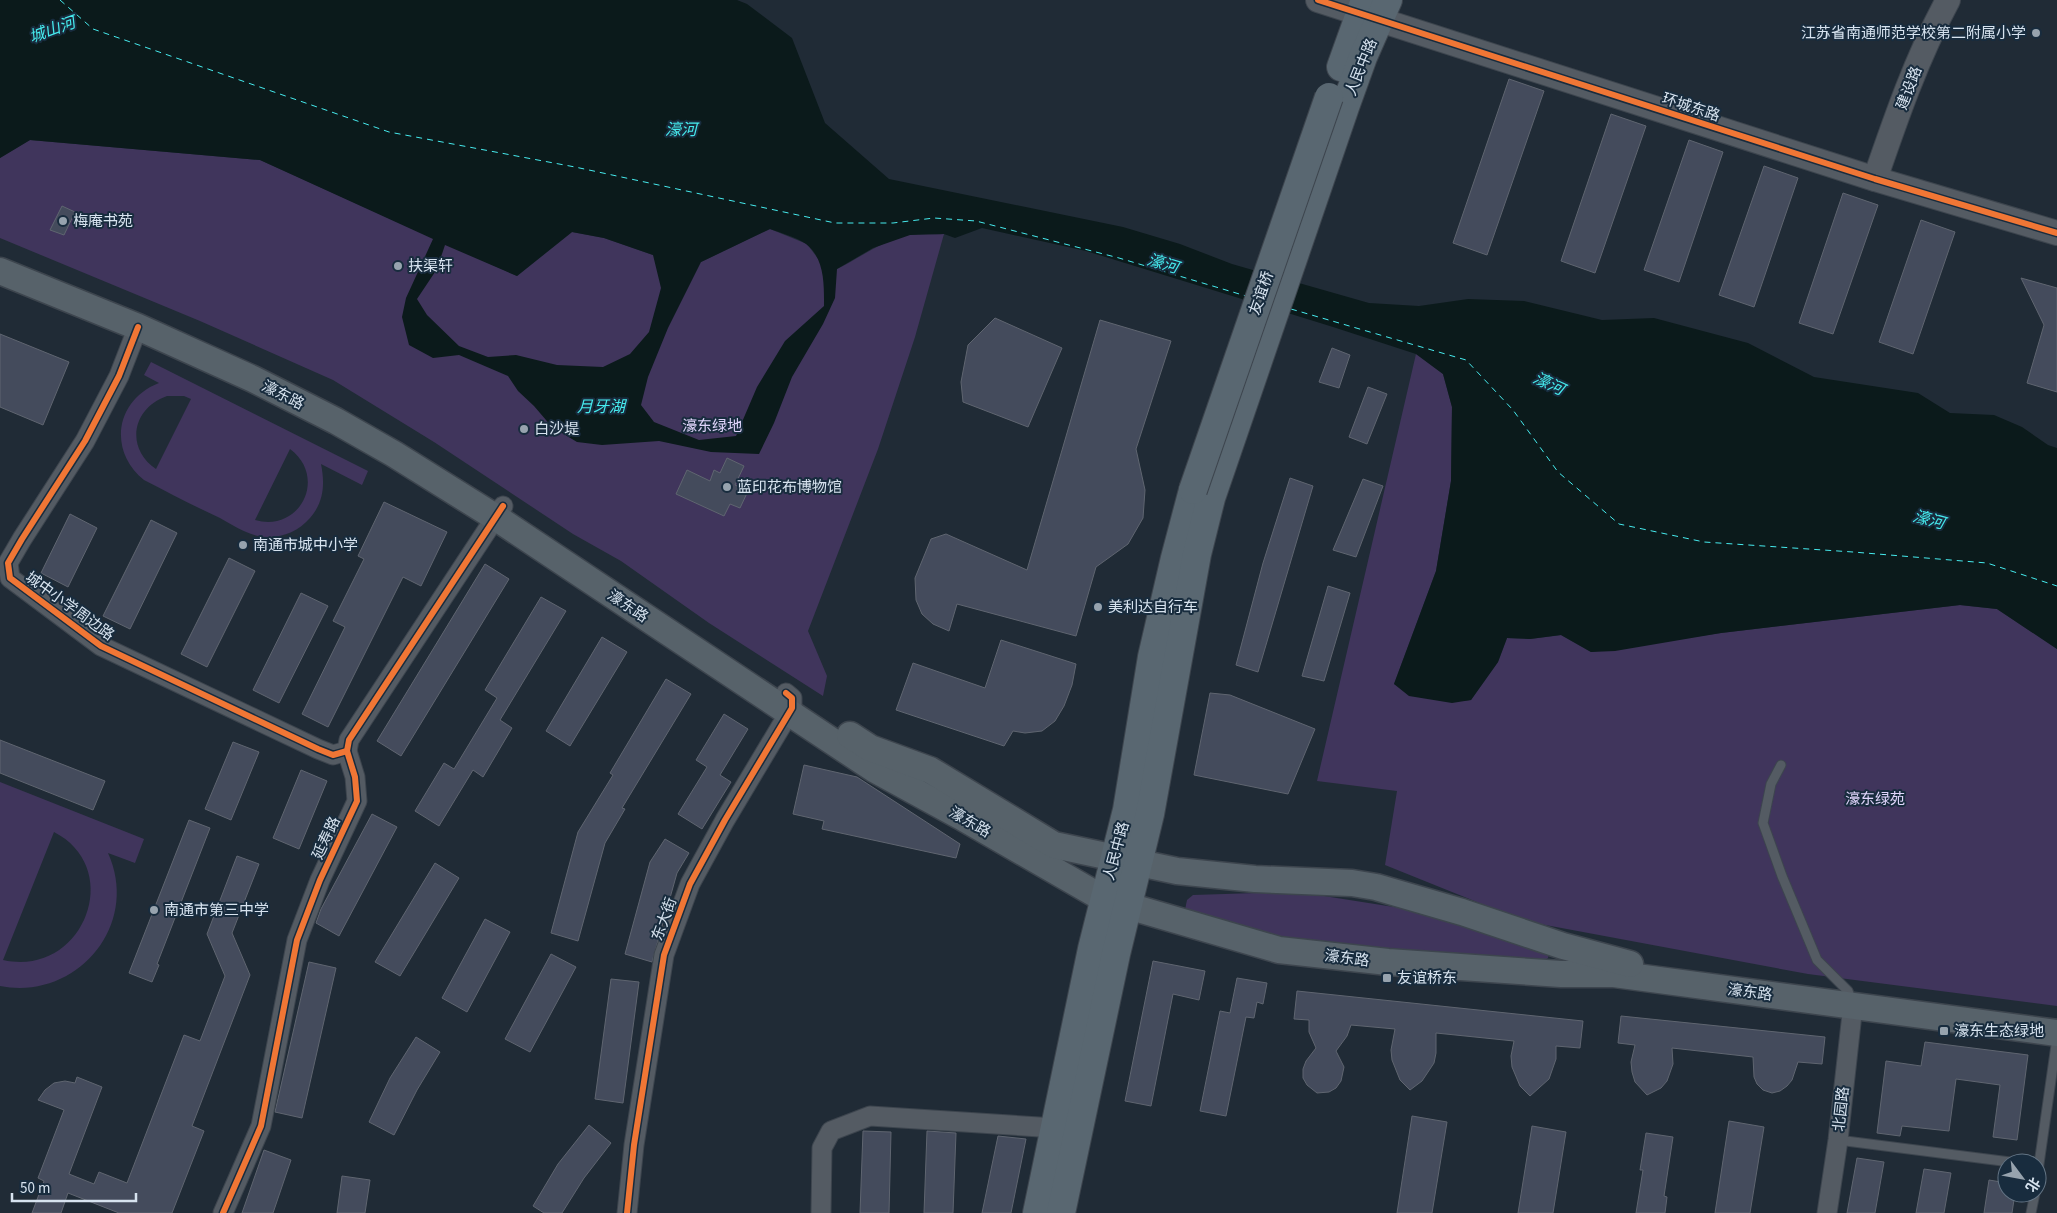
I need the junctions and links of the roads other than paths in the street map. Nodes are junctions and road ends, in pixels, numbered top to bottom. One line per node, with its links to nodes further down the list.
1 (1318, 0): 3 (street, 环城东路)
2 (1948, 0): 5 (street, 建设路)
3 (1373, 8): 4 (main road, 人民中路); 5 (street, 环城东路)
4 (1337, 102): 10 (main road, 友谊桥, bridge)
5 (1875, 179): 6 (street, 环城东路)
6 (2057, 233)
7 (0, 256): 11 (main road, 濠东路)
8 (0, 271): 9 (main road, 濠东路)
9 (138, 327): 11 (main road, 濠东路); 13 (street, 城中小学周边路)
10 (1202, 494): 15 (main road, 人民中路)
11 (499, 512): 12 (main road, 濠东路); 13 (street)
12 (787, 703): 15 (main road, 濠东路); 16 (main road, 濠东路); 26 (street, 东大街)
13 (347, 751): 25 (street, 延寿路)
14 (1781, 765): 17 (lane)
15 (1127, 861): 16 (main road, 人民中路); 17 (main road, 濠东路)
16 (1116, 903): 17 (main road, 濠东路); 21 (main road, 人民中路); 29 (main road, 人民中路)
17 (1850, 998): 18 (main road, 濠东路); 19 (main road, 濠东路); 22 (street, 北园路)
18 (2057, 1019)
19 (2057, 1032)
20 (2057, 1038): 23 (lane)
21 (1055, 1128): 27 (street); 28 (main road, 人民中路)
22 (1838, 1140): 24 (lane); 30 (street, 北园路)
23 (2040, 1153)
24 (1997, 1160)
25 (223, 1213)
26 (626, 1213)
27 (821, 1213)
28 (1038, 1213)
29 (1061, 1213)
30 (1827, 1213)

